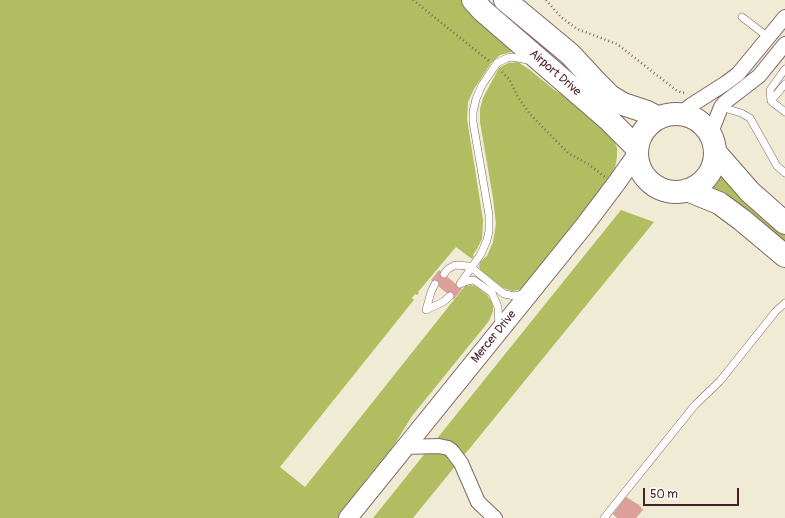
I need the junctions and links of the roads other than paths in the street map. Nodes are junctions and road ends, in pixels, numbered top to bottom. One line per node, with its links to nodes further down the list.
1 (472, 0): 7 (main road, Airport Drive)
2 (505, 0): 13 (main road, Airport Drive)
3 (742, 17): 5 (lane)
4 (785, 17): 5 (street)
5 (768, 37): 13 (street)
6 (785, 44): 11 (street)
7 (548, 66): 15 (main road, Airport Drive); 20 (lane)
8 (785, 69): 10 (lane)
9 (785, 84): 10 (lane)
10 (771, 101): 12 (lane)
11 (721, 107): 14 (street); 16 (lane)
12 (783, 108)
13 (669, 117): 14 (main road); 15 (main road)
14 (712, 144): 17 (main road); 18 (main road)
15 (637, 150): 17 (main road); 23 (street, Mercer Drive)
16 (785, 173)
17 (686, 190): 19 (main road)
18 (785, 224)
19 (785, 256)
20 (472, 268): 21 (lane); 23 (lane); 26 (lane)
21 (444, 274)
22 (436, 284): 24 (lane)
23 (528, 294): 26 (street, Mercer Drive)
24 (450, 296)
25 (785, 303): 30 (lane)
26 (498, 331): 27 (street, Mercer Drive)
27 (405, 447): 28 (street, Mercer Drive); 29 (street)
28 (348, 518)
29 (495, 518)
30 (604, 518)

